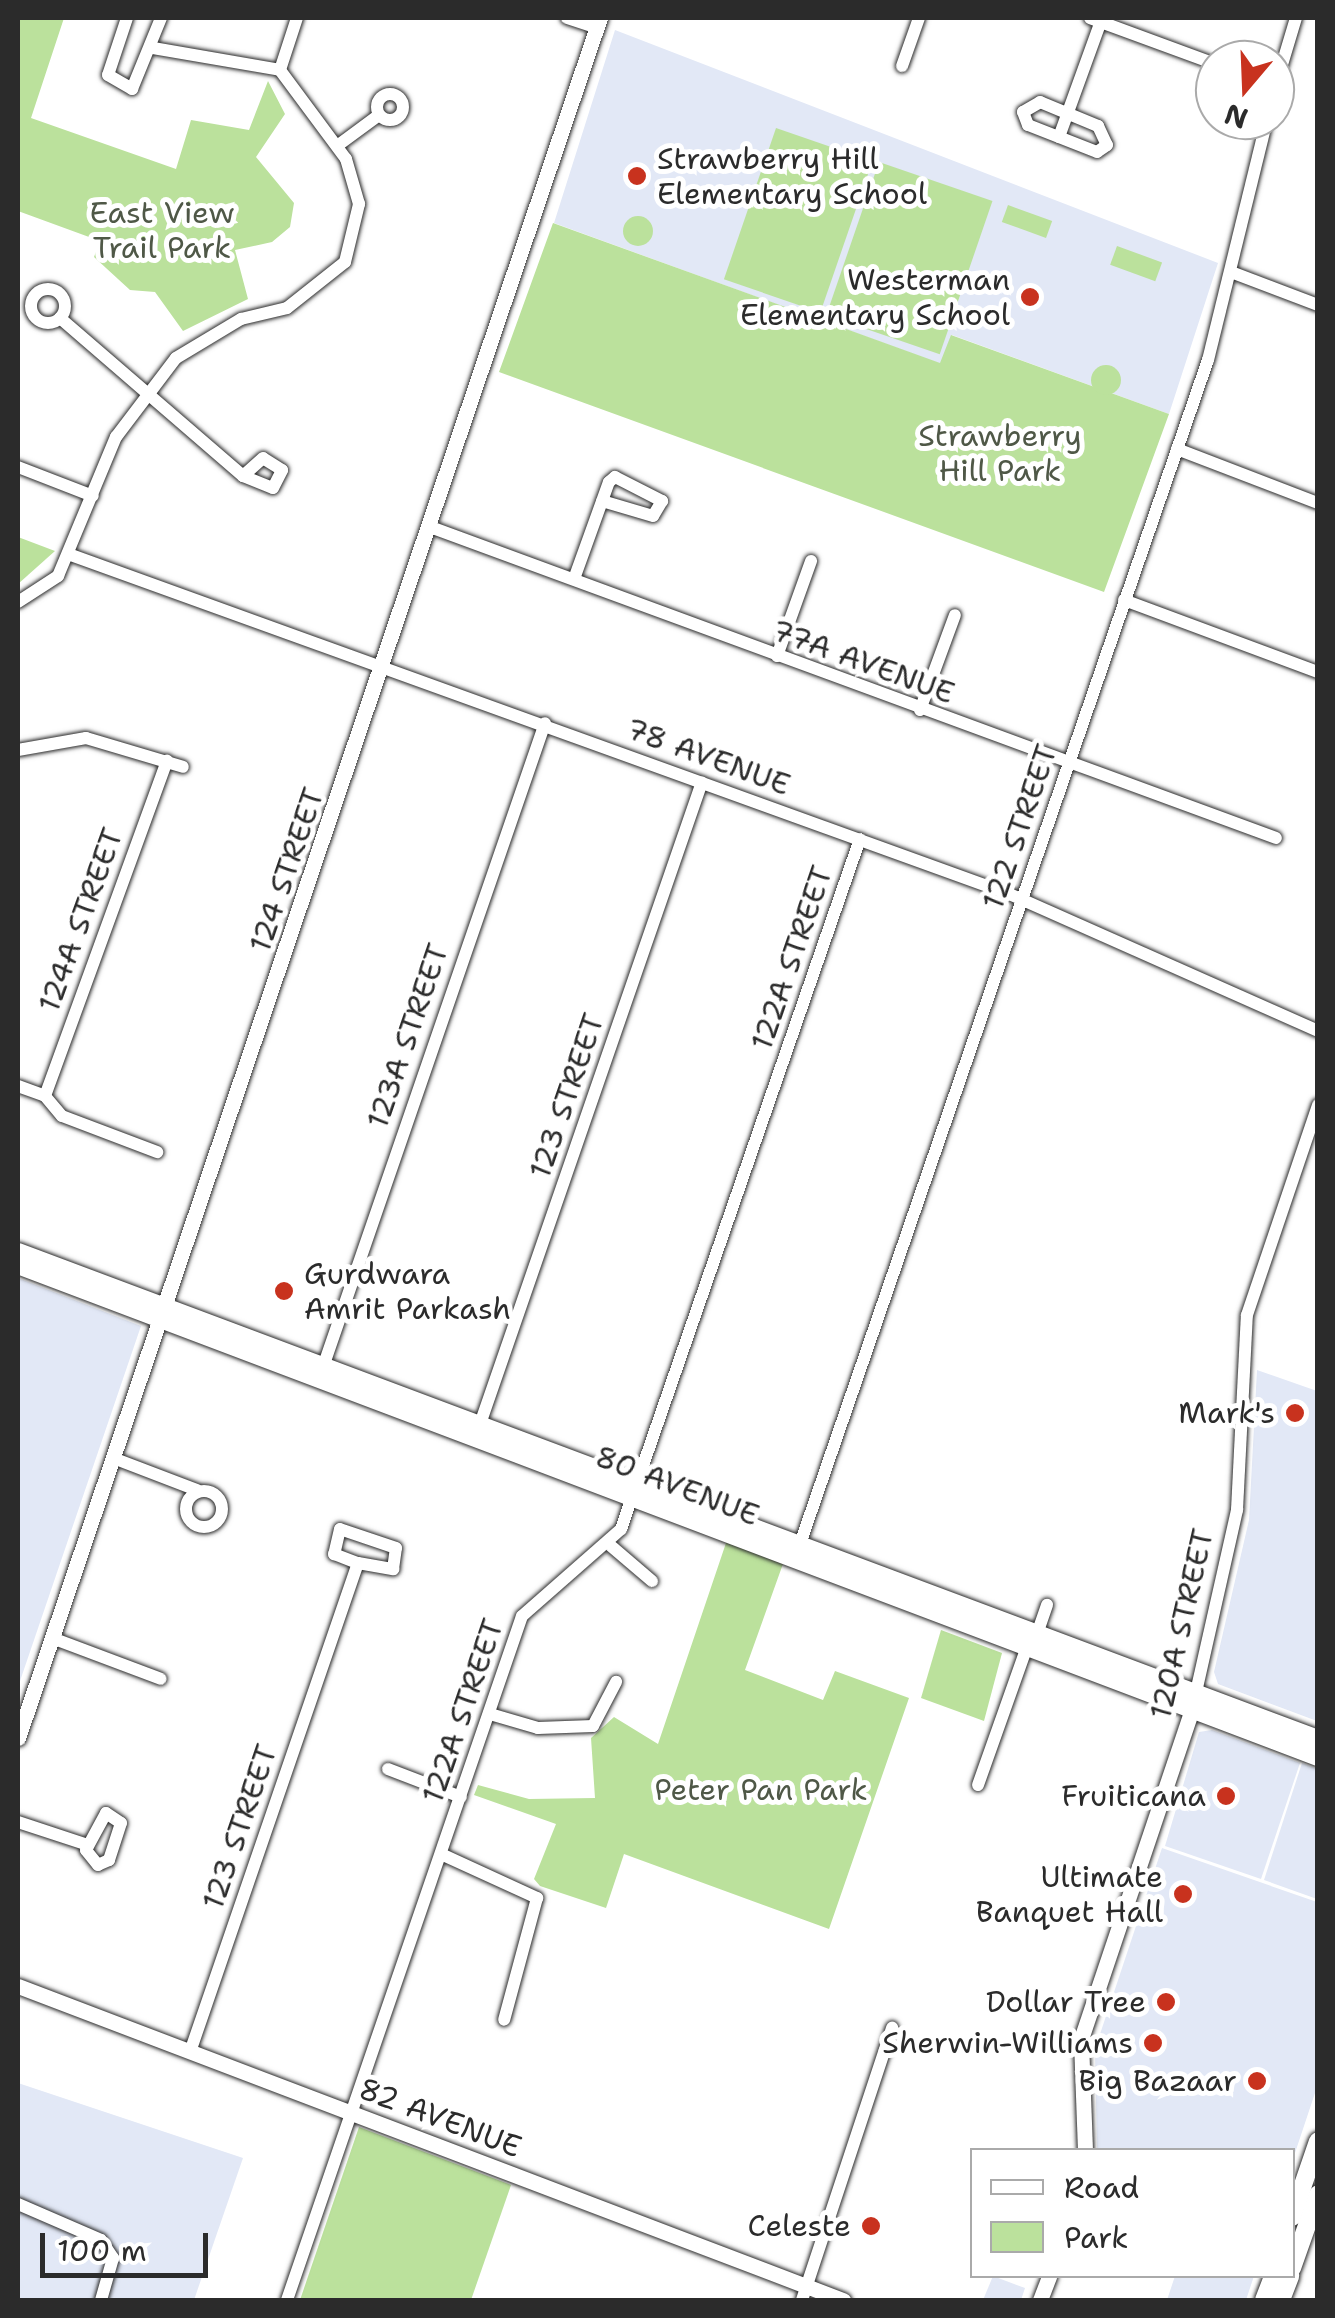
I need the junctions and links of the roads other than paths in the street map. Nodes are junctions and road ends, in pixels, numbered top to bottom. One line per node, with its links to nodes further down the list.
1 (127, 18): 8 (street)
2 (161, 18): 8 (street)
3 (297, 18): 11 (street)
4 (567, 18): 7 (street)
5 (919, 18): 10 (street)
6 (1095, 19): 9 (street); 12 (street)
7 (598, 22): 27 (street, 124 STREET)
8 (154, 48): 11 (street)
9 (1195, 56)
10 (902, 66)
11 (280, 70): 16 (street)
12 (1067, 112): 14 (street); 14 (street); 14 (street)
13 (379, 115): 16 (street)
14 (1059, 137)
15 (1262, 140): 17 (street, 122 STREET)
16 (337, 146): 20 (street)
17 (1231, 272): 18 (street); 21 (street, 122 STREET)
18 (1318, 305)
19 (60, 318): 20 (street)
20 (145, 393): 23 (street); 24 (street)
21 (1177, 449): 26 (street); 31 (street, 122 STREET)
22 (18, 466): 24 (street)
23 (243, 476)
24 (92, 496): 28 (street)
25 (602, 501): 30 (street)
26 (1318, 503)
27 (433, 528): 30 (street, 77A AVENUE); 35 (street, 124 STREET)
28 (71, 555): 32 (street); 35 (street, 78 AVENUE)
29 (811, 561): 34 (street)
30 (574, 579): 34 (street, 77A AVENUE)
31 (1124, 600): 36 (street); 41 (street, 122 STREET)
32 (18, 602)
33 (955, 614): 37 (street)
34 (777, 656): 37 (street, 77A AVENUE)
35 (387, 666): 38 (street, 78 AVENUE); 54 (street, 124 STREET)
36 (1318, 672)
37 (920, 710): 41 (street, 77A AVENUE)
38 (545, 723): 43 (street, 78 AVENUE); 56 (street, 123A STREET)
39 (18, 750): 40 (street)
40 (167, 761): 42 (street); 49 (street, 124A STREET)
41 (1068, 764): 44 (street, 77A AVENUE); 46 (street, 122 STREET)
42 (183, 767)
43 (702, 782): 45 (street, 78 AVENUE); 58 (street, 123 STREET)
44 (1276, 838)
45 (860, 839): 46 (street, 78 AVENUE); 61 (street, 122A STREET)
46 (1021, 898): 47 (street, 78 AVENUE); 62 (street, 122 STREET)
47 (1318, 1031)
48 (18, 1086): 49 (street)
49 (45, 1096): 51 (street)
50 (1318, 1105): 71 (street, 120A STREET)
51 (157, 1152)
52 (18, 1252): 54 (main road, 80 AVENUE)
53 (18, 1265): 54 (main road, 80 AVENUE)
54 (162, 1314): 55 (main road, 80 AVENUE); 56 (main road, 80 AVENUE); 59 (street, 124 STREET)
55 (274, 1364): 56 (main road); 57 (main road, 80 AVENUE)
56 (323, 1367): 58 (main road, 80 AVENUE)
57 (434, 1424): 58 (main road); 61 (main road, 80 AVENUE)
58 (479, 1427): 61 (main road, 80 AVENUE)
59 (113, 1458): 60 (street); 67 (street, 124 STREET)
60 (198, 1490)
61 (635, 1492): 62 (main road, 80 AVENUE); 63 (street, 122A STREET); 68 (main road, 80 AVENUE)
62 (800, 1544): 68 (main road, 80 AVENUE)
63 (611, 1546): 65 (street); 72 (street, 122A STREET)
64 (358, 1563): 64 (street); 85 (street, 123 STREET)
65 (652, 1581)
66 (1047, 1605): 68 (street)
67 (52, 1638): 69 (street); 73 (street, 124 STREET)
68 (1032, 1640): 71 (main road, 80 AVENUE); 71 (main road, 80 AVENUE); 77 (street)
69 (161, 1679)
70 (616, 1682): 72 (street)
71 (1194, 1701): 74 (main road, 80 AVENUE); 75 (main road, 80 AVENUE); 88 (street, 120A STREET)
72 (490, 1714): 78 (street, 122A STREET)
73 (18, 1738)
74 (1318, 1739)
75 (1318, 1757)
76 (388, 1768): 78 (street)
77 (978, 1786)
78 (461, 1796): 81 (street, 122A STREET)
79 (18, 1822): 80 (street)
80 (88, 1845)
81 (441, 1854): 83 (street); 86 (street, 122A STREET)
82 (18, 1986): 85 (street, 82 AVENUE)
83 (504, 2020)
84 (892, 2028): 93 (street)
85 (190, 2052): 86 (street, 82 AVENUE)
86 (352, 2114): 93 (street, 82 AVENUE); 95 (street, 122A STREET)
87 (1317, 2142): 91 (main road)
88 (1085, 2148)
89 (1318, 2194): 92 (main road)
90 (18, 2204): 94 (street)
91 (1295, 2208)
92 (1295, 2259)
93 (804, 2294): 96 (street, 82 AVENUE)
94 (101, 2300)
95 (287, 2300)
96 (843, 2300)

